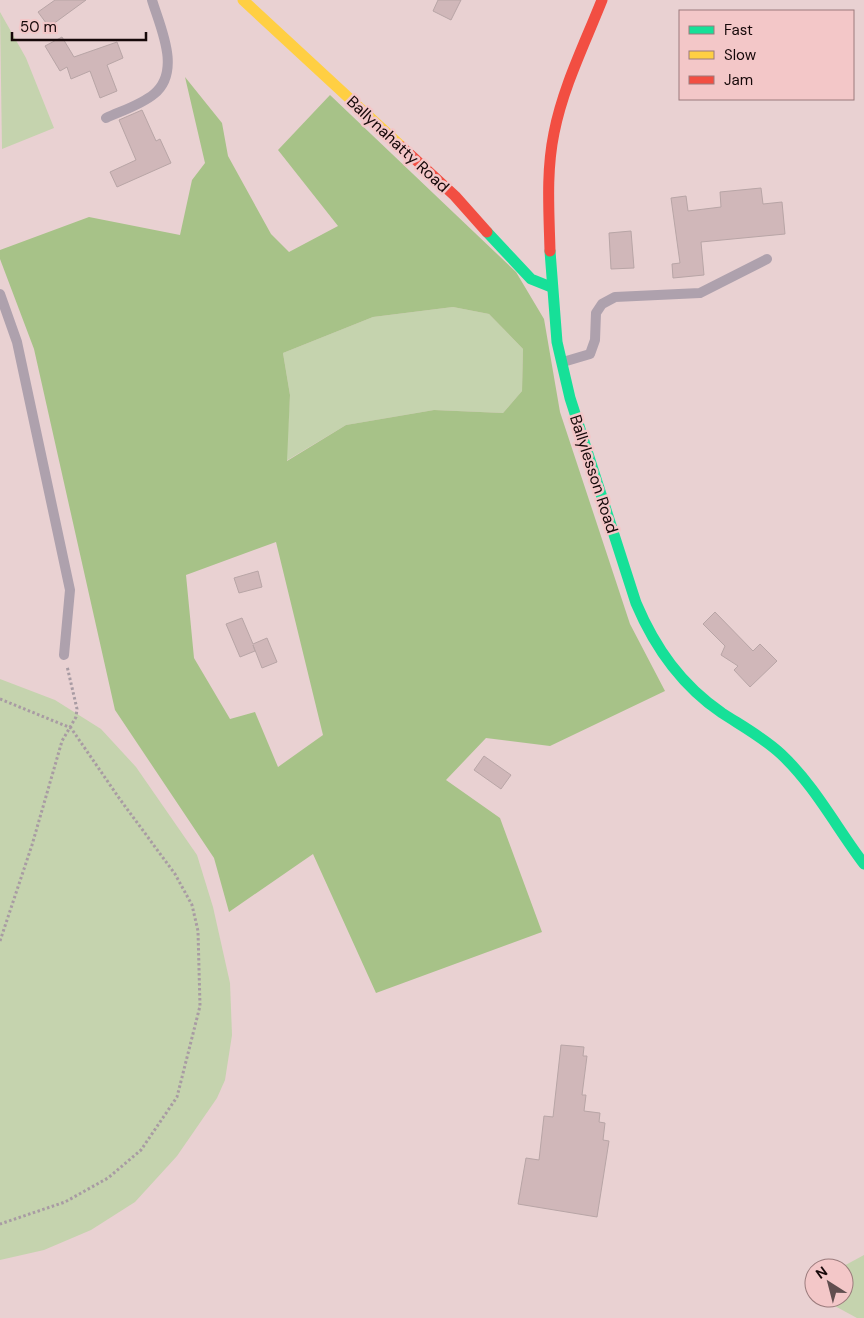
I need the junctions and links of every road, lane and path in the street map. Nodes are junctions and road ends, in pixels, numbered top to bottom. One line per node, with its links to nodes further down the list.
1 (152, 0): 4 (lane)
2 (243, 0): 6 (main road, Ballynahatty Road)
3 (602, 0): 6 (main road, Ballylesson Road)
4 (106, 118)
5 (767, 259): 8 (lane)
6 (551, 287): 8 (main road, Ballylesson Road)
7 (0, 294): 9 (lane)
8 (562, 362): 12 (main road, Ballylesson Road)
9 (64, 655): 11 (path)
10 (0, 699): 11 (path)
11 (71, 728): 13 (path); 14 (path)
12 (864, 864)
13 (0, 941)
14 (0, 1224)

